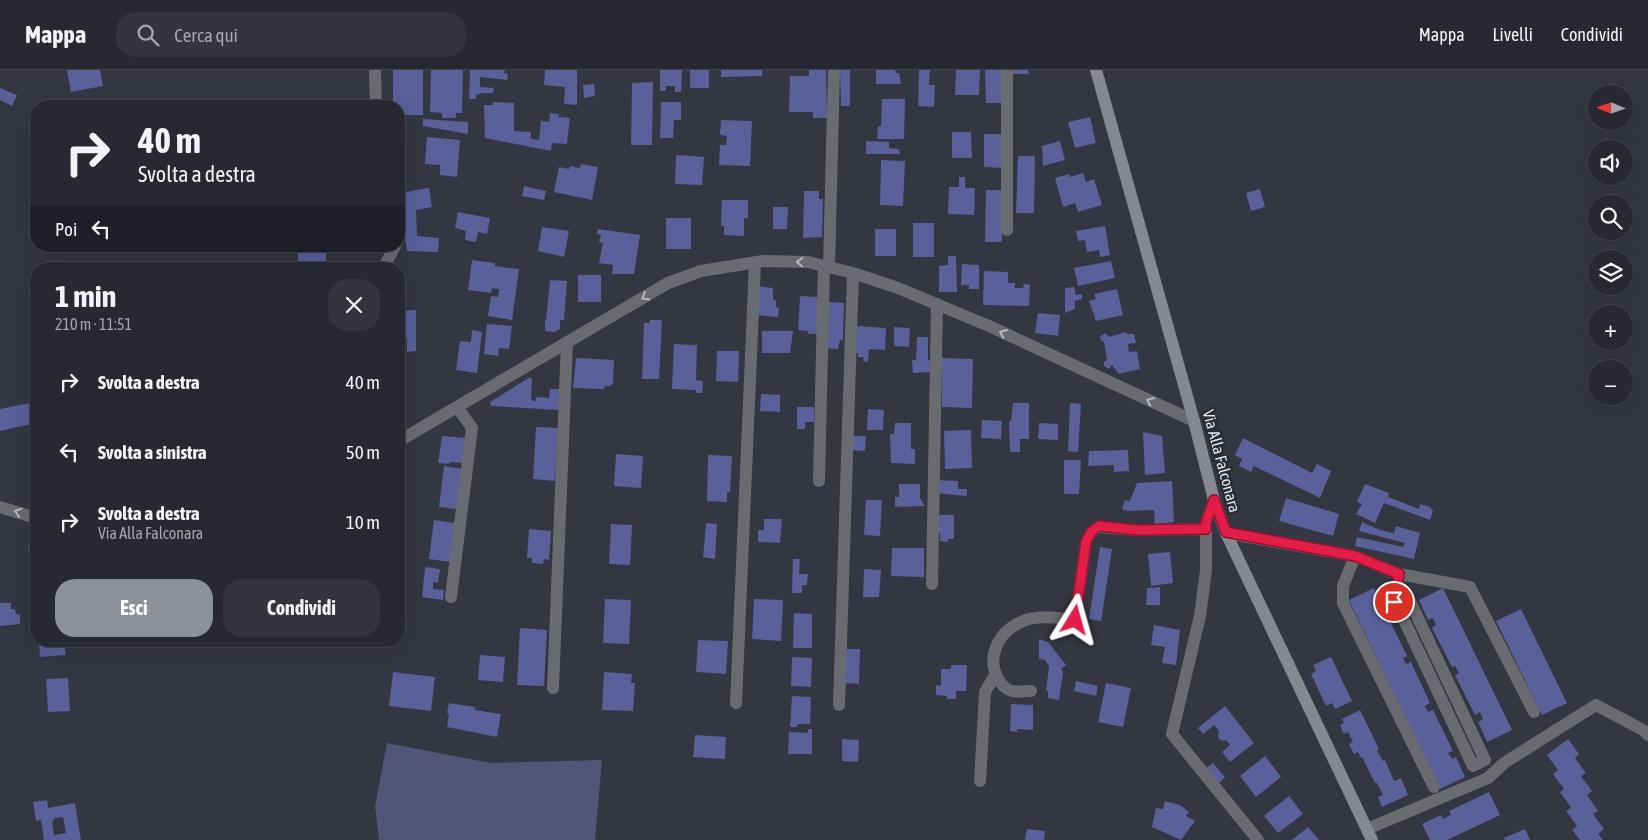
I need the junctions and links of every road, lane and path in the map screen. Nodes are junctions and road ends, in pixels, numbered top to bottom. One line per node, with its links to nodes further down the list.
1 (375, 70): 5 (street)
2 (834, 70): 8 (street)
3 (1007, 70): 6 (street)
4 (1096, 70): 13 (street, Via Alla Falconara)
5 (376, 100)
6 (1007, 230)
7 (755, 263): 8 (street, one-way to 7); 11 (street, one-way to 11); 29 (street)
8 (827, 267): 9 (street); 15 (street)
9 (853, 273): 10 (street); 30 (street)
10 (936, 304): 13 (street, one-way to 10); 23 (street)
11 (567, 342): 12 (street); 27 (street)
12 (457, 407): 14 (street); 25 (street)
13 (1194, 421): 16 (street, Via Alla Falconara)
14 (405, 437)
15 (819, 481)
16 (1214, 500): 19 (street); 20 (street, Via Alla Falconara)
17 (0, 507): 18 (street, one-way to 17)
18 (30, 516)
19 (1206, 529): 26 (street); 36 (street)
20 (1226, 532): 21 (street); 35 (street, Via Alla Falconara)
21 (1355, 556): 22 (street); 34 (street)
22 (1399, 574): 24 (street); 31 (street)
23 (932, 584)
24 (1397, 588): 24 (street)
25 (451, 597)
26 (995, 674): 28 (street); 33 (street)
27 (553, 688)
28 (1031, 691)
29 (736, 703)
30 (838, 705)
31 (1534, 712)
32 (1648, 735): 35 (street)
33 (980, 781)
34 (1434, 787)
35 (1370, 834)
36 (1258, 840)

